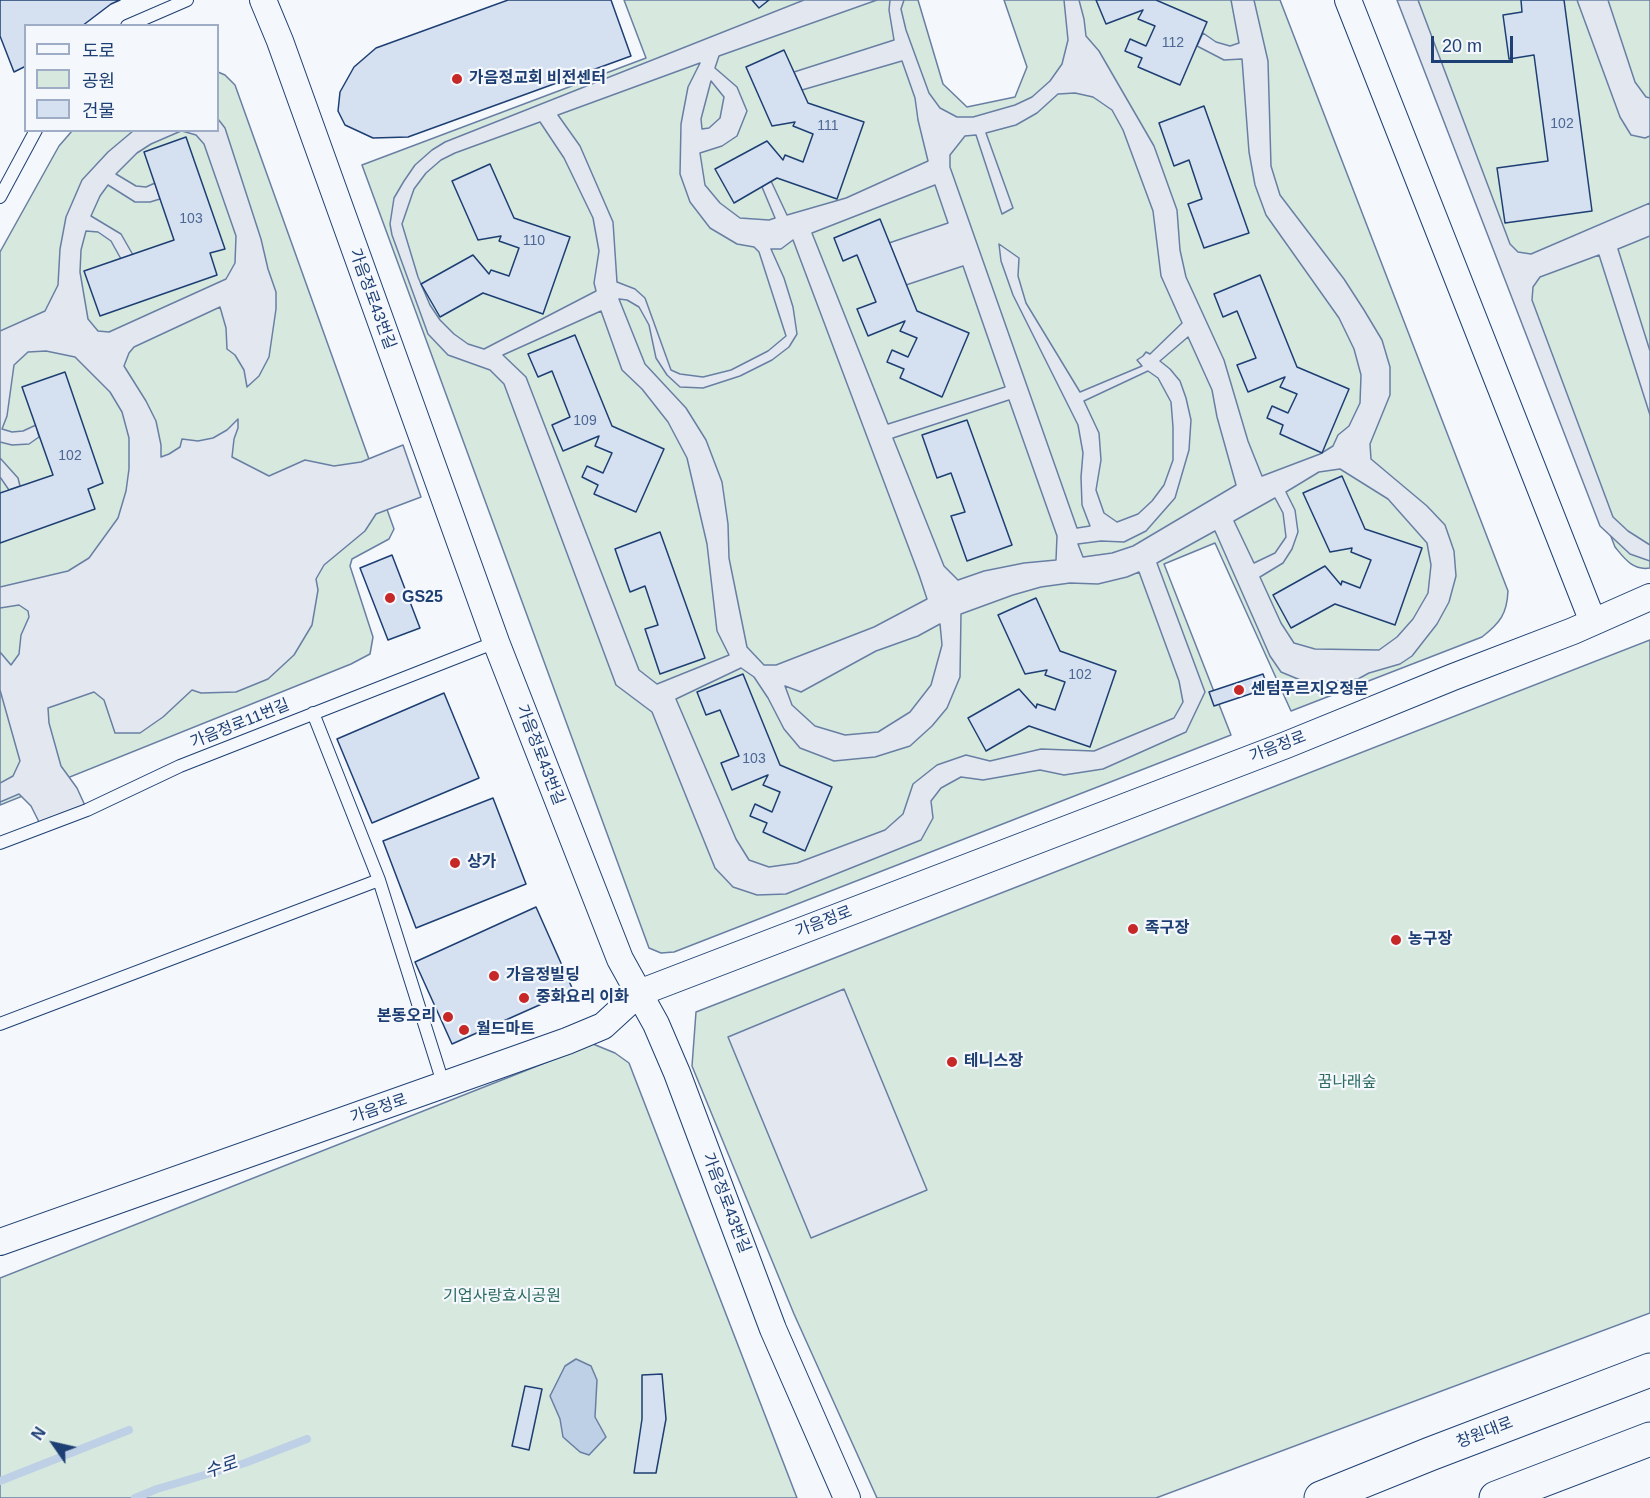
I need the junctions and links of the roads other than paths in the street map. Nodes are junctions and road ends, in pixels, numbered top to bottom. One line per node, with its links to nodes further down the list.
1 (187, 0): 4 (lane)
2 (263, 0): 9 (street, 가음정로43번길)
3 (1348, 0): 8 (street)
4 (132, 24)
5 (35, 132): 6 (lane)
6 (0, 197)
7 (1650, 597): 8 (street, 가음정로)
8 (1593, 622): 13 (street, 가음정로)
9 (496, 642): 10 (lane, 가음정로11번길); 13 (street, 가음정로43번길)
10 (313, 713): 11 (lane, 가음정로11번길); 12 (lane)
11 (0, 843)
12 (379, 880): 14 (lane); 15 (lane)
13 (639, 993): 15 (street, 가음정로); 19 (street, 가음정로43번길)
14 (0, 1024)
15 (444, 1086): 16 (street, 가음정로)
16 (0, 1242)
17 (1650, 1370): 20 (main road, 창원대로)
18 (1650, 1439): 21 (main road)
19 (847, 1498)
20 (1321, 1498)
21 (1496, 1498)

